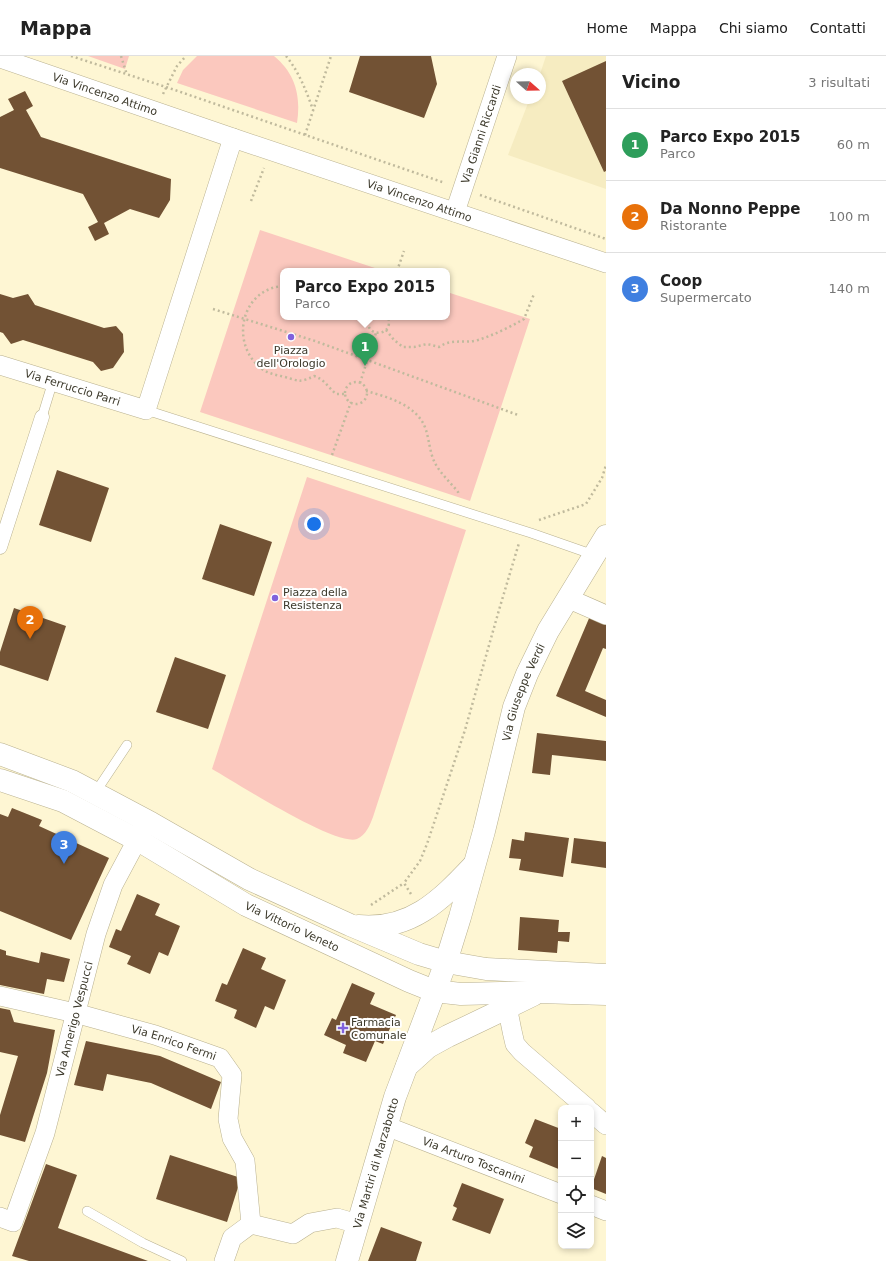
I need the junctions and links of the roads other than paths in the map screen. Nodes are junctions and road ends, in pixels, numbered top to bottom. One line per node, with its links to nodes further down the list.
1 (507, 56): 4 (street, Via Gianni Riccardi)
2 (0, 58): 3 (street, Via Vincenzo Attimo)
3 (233, 138): 4 (street, Via Vincenzo Attimo); 8 (street)
4 (455, 212): 5 (street, Via Vincenzo Attimo)
5 (606, 263)
6 (0, 365): 7 (street, Via Ferruccio Parri)
7 (53, 381): 8 (street, Via Ferruccio Parri); 9 (lane)
8 (146, 410): 12 (lane)
9 (42, 417): 11 (street)
10 (606, 536): 12 (street, Via Giuseppe Verdi)
11 (0, 547)
12 (594, 555): 13 (street, Via Giuseppe Verdi)
13 (567, 598): 14 (street); 21 (street, Via Giuseppe Verdi)
14 (606, 615)
15 (126, 745): 18 (lane)
16 (0, 754): 18 (street)
17 (0, 780): 20 (street, Via Vittorio Veneto)
18 (95, 793): 19 (street)
19 (147, 821): 20 (street, Via Amerigo Vespucci); 22 (street)
20 (136, 840): 25 (street, Via Vittorio Veneto); 29 (street, Via Amerigo Vespucci)
21 (475, 864): 22 (street, Via Giuseppe Verdi); 23 (street, Via Giuseppe Verdi)
22 (350, 925): 23 (street)
23 (446, 962): 24 (street); 25 (street, Via Giuseppe Verdi)
24 (606, 975)
25 (434, 991): 28 (street, Via Vittorio Veneto); 30 (street, Via Martiri di Marzabotto)
26 (606, 994): 28 (street)
27 (0, 996): 29 (street, Via Enrico Fermi)
28 (509, 1000): 30 (street); 31 (street)
29 (75, 1013): 39 (street, Via Amerigo Vespucci); 40 (street, Via Enrico Fermi)
30 (406, 1066): 34 (street, Via Martiri di Marzabotto)
31 (584, 1105)
32 (594, 1115): 33 (street)
33 (606, 1125)
34 (386, 1126): 35 (street, Via Arturo Toscanini); 41 (street, Via Martiri di Marzabotto)
35 (558, 1193)
36 (594, 1206): 38 (street)
37 (87, 1211): 42 (lane)
38 (606, 1211)
39 (6, 1219)
40 (251, 1224): 41 (street); 43 (street)
41 (358, 1224): 44 (street, Via Martiri di Marzabotto)
42 (182, 1261)
43 (224, 1261)
44 (347, 1261)

